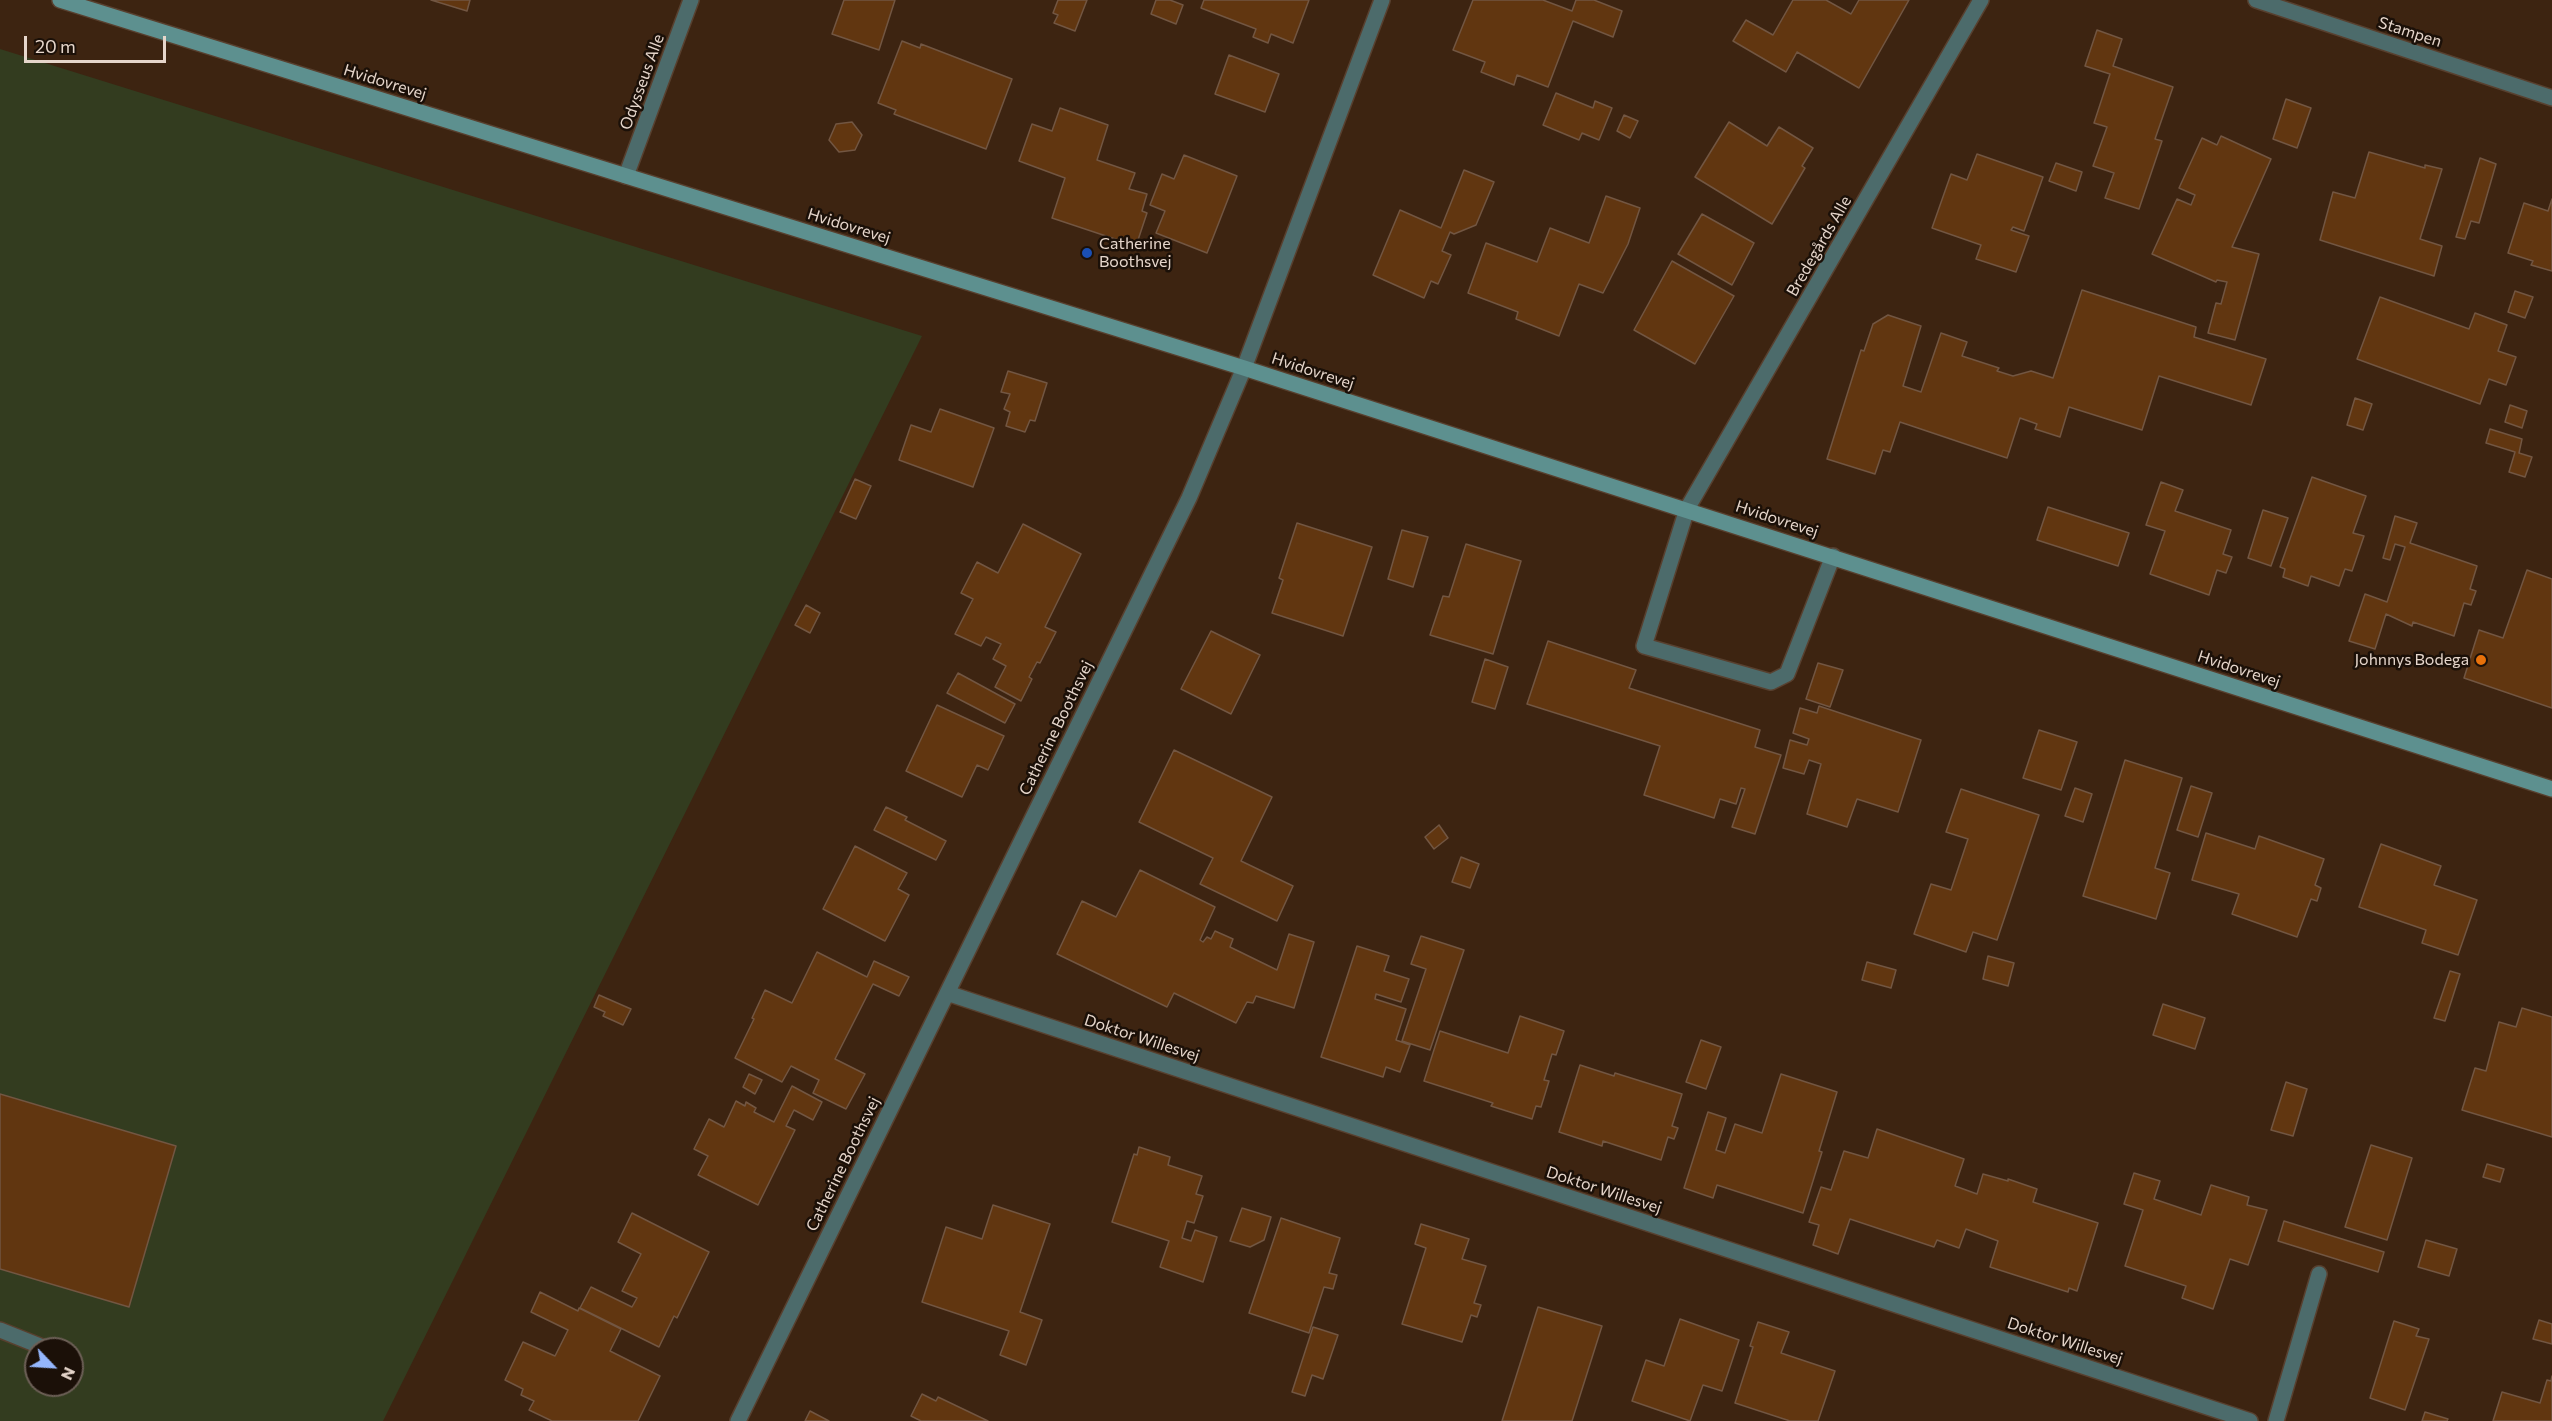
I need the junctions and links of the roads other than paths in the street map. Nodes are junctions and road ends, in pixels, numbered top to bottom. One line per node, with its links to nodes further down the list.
1 (60, 0): 7 (street, Hvidovrevej)
2 (691, 0): 7 (street, Odysseus Alle)
3 (1382, 0): 8 (street, Catherine Boothsvej)
4 (1981, 0): 9 (street, Bredegårds Alle)
5 (2256, 0): 6 (street, Stampen)
6 (2552, 98)
7 (626, 176): 8 (street, Hvidovrevej)
8 (1244, 368): 9 (street, Hvidovrevej); 12 (street, Catherine Boothsvej)
9 (1688, 509): 10 (street, Hvidovrevej); 10 (street, Bredegårds Alle)
10 (1833, 556): 11 (street, Hvidovrevej)
11 (2552, 789)
12 (946, 993): 16 (street, Catherine Boothsvej); 17 (street, Doktor Willesvej)
13 (2319, 1274): 18 (street)
14 (0, 1330): 15 (street)
15 (24, 1340)
16 (738, 1421)
17 (2250, 1421)
18 (2276, 1421)

